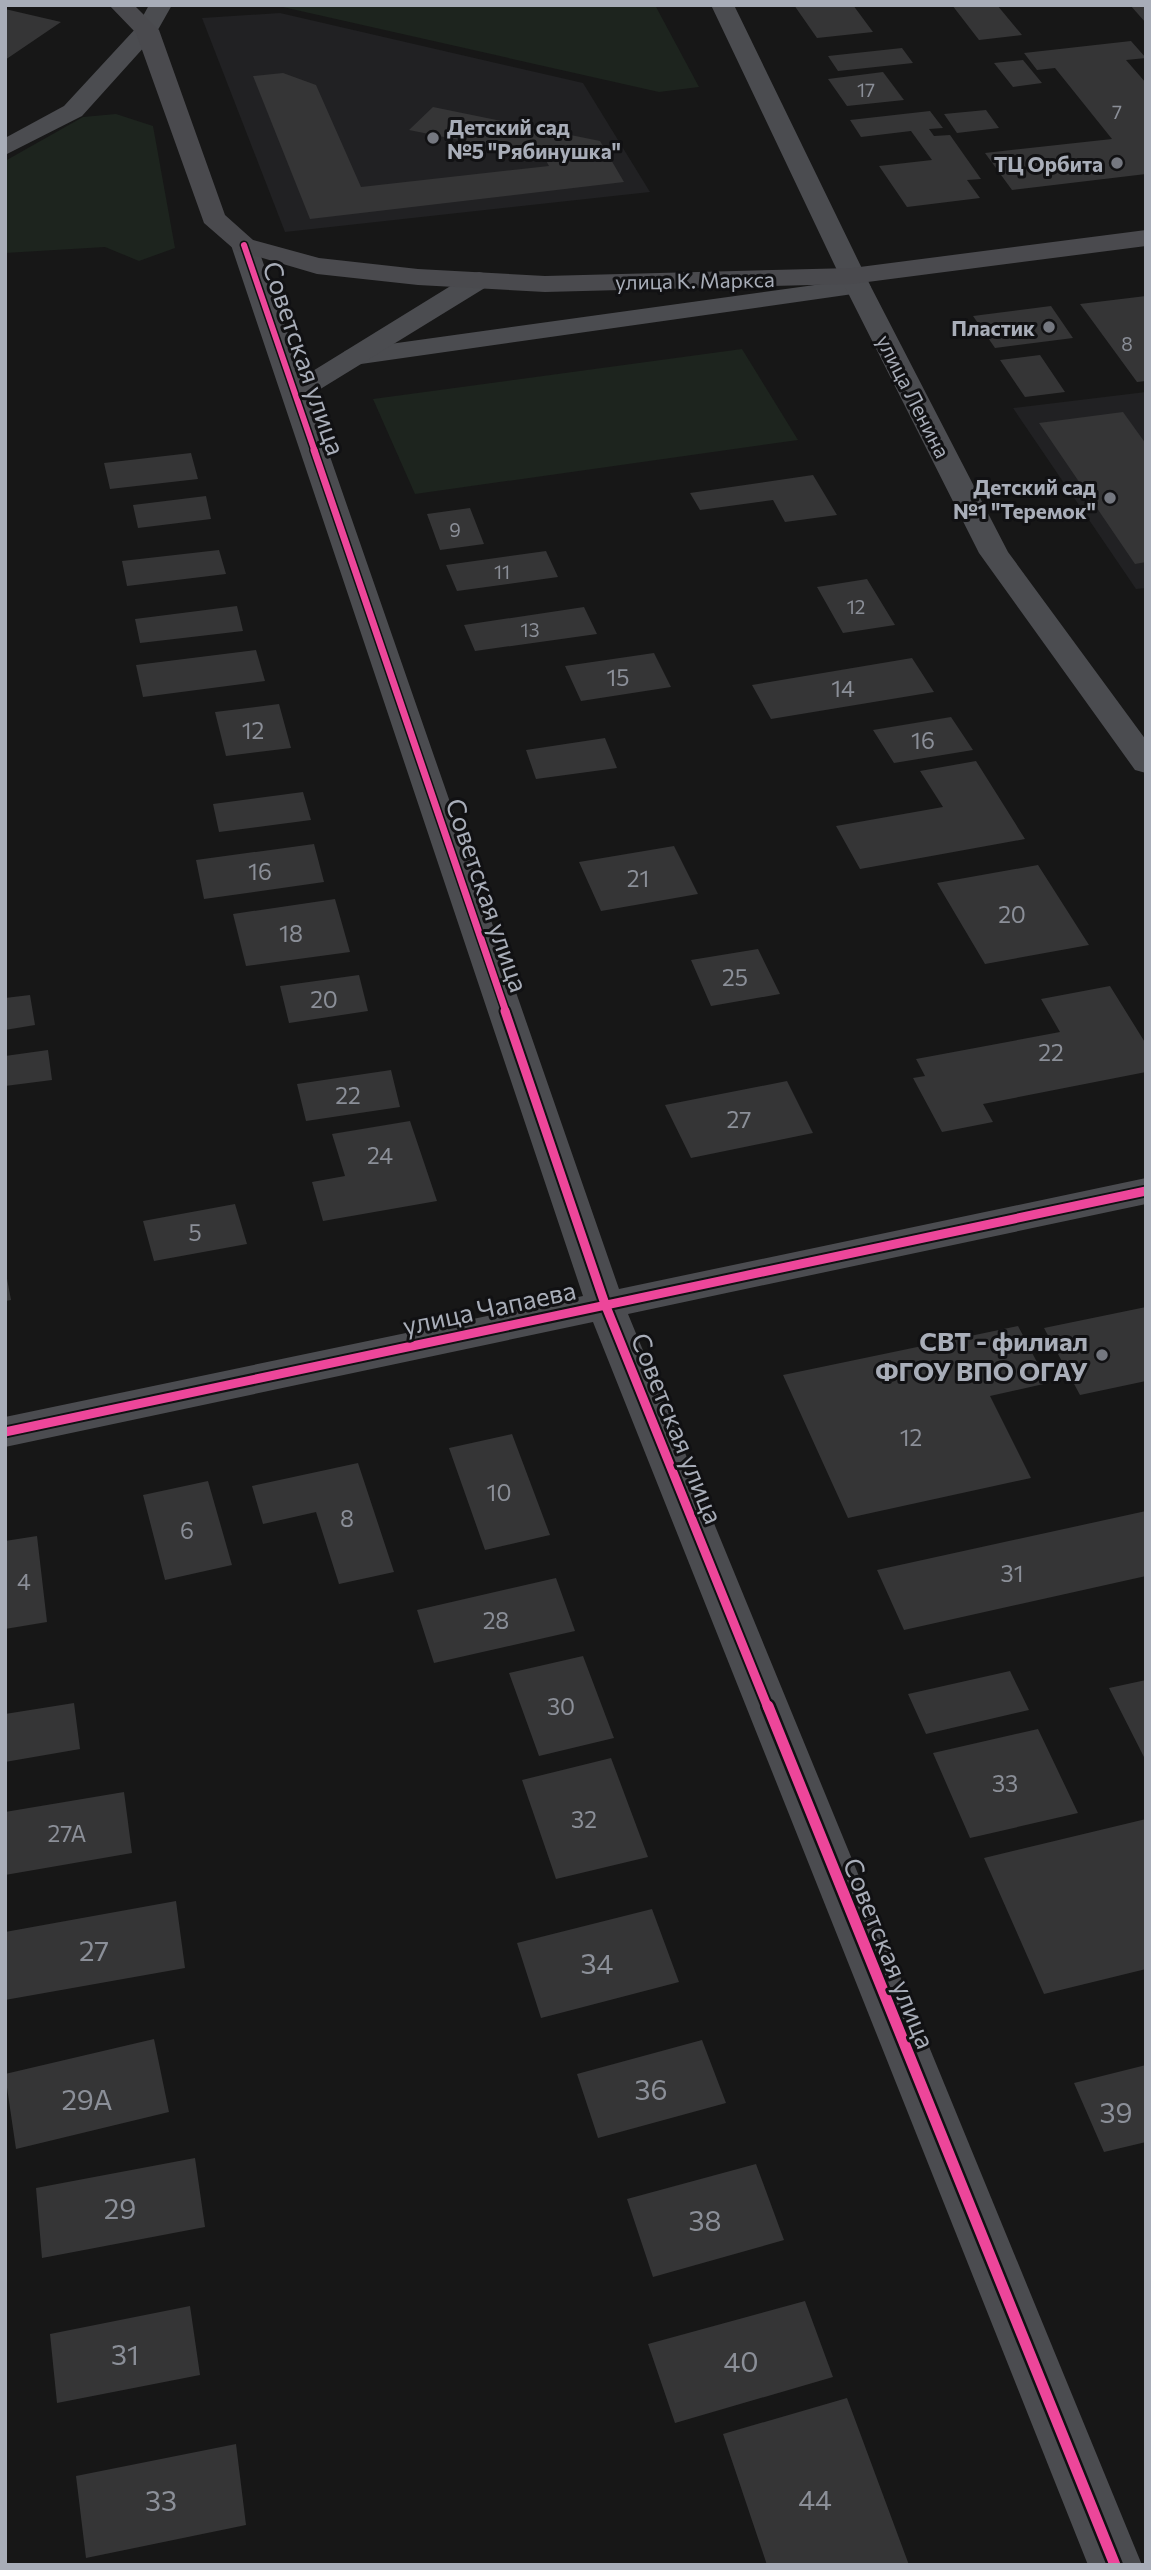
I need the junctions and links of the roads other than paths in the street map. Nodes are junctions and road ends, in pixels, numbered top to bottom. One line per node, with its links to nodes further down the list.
1 (120, 5): 4 (main road)
2 (161, 5): 4 (street)
3 (722, 5): 9 (street, улица Ленина)
4 (147, 30): 5 (street); 7 (main road)
5 (5, 148)
6 (1146, 238): 9 (main road, улица К. Маркса)
7 (244, 245): 8 (main road, улица К. Маркса); 11 (street, Советская улица)
8 (479, 280): 9 (main road, улица К. Маркса); 10 (street)
9 (855, 281): 10 (lane); 12 (street, улица Ленина)
10 (355, 357): 11 (street)
11 (295, 393): 14 (street, Советская улица)
12 (1146, 763)
13 (1146, 1191): 14 (street, улица Чапаева)
14 (605, 1304): 15 (street, улица Чапаева); 16 (street, Советская улица)
15 (5, 1432)
16 (1115, 2565)

